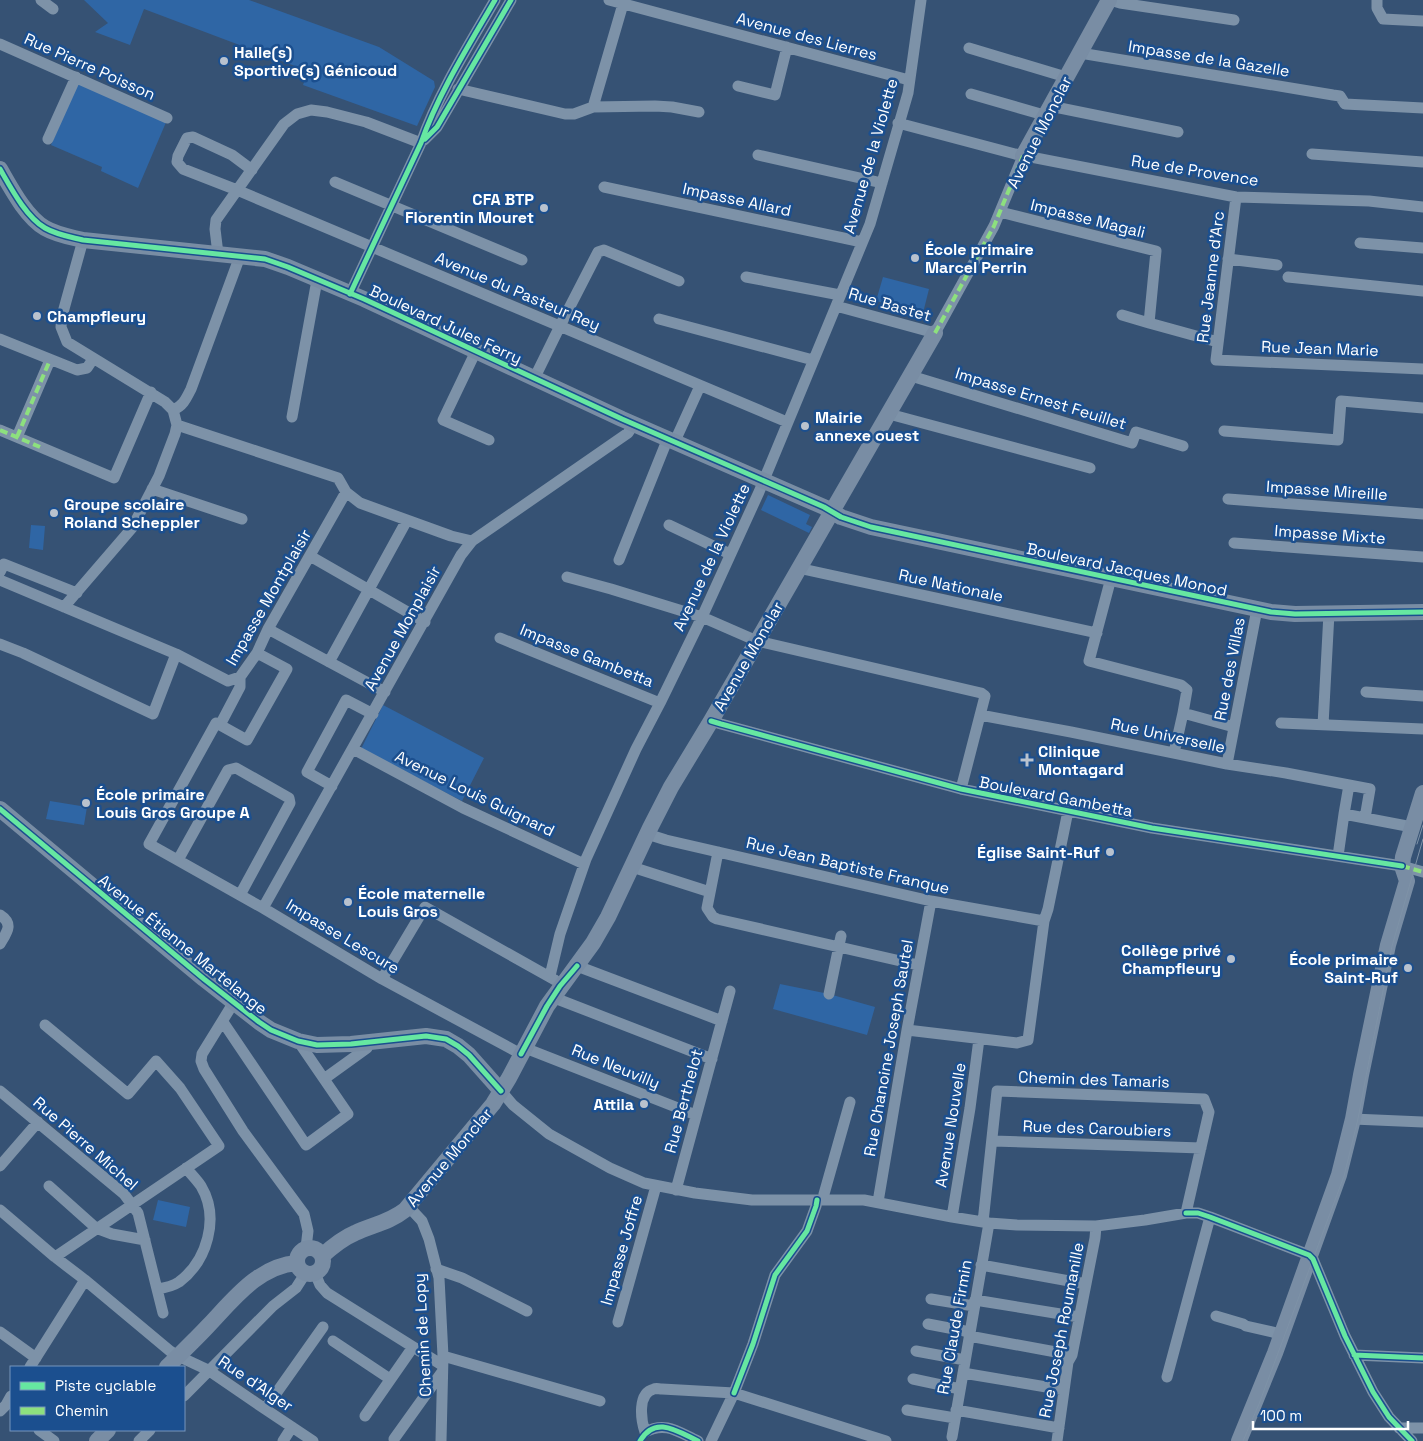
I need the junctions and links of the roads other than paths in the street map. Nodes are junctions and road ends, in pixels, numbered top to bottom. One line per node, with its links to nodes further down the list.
1 (41, 0): 9 (street)
2 (495, 0): 30 (street)
3 (511, 0): 20 (street)
4 (609, 0): 8 (street, Avenue des Lierres)
5 (921, 0): 18 (street, Avenue de la Violette)
6 (1110, 0): 10 (street); 15 (street, Avenue Monclar)
7 (1377, 0): 11 (street)
8 (623, 4): 13 (street, Avenue des Lierres); 22 (street)
9 (53, 9)
10 (1234, 20)
11 (1423, 20)
12 (0, 44): 17 (street, Rue Pierre Poisson)
13 (787, 47): 18 (street, Avenue des Lierres); 19 (street)
14 (969, 48): 16 (street)
15 (1080, 53): 16 (street, Avenue Monclar); 23 (street, Impasse de la Gazelle)
16 (1066, 76): 24 (street, Avenue Monclar)
17 (76, 78): 26 (street, Rue Pierre Poisson); 29 (street)
18 (909, 80): 27 (street, Avenue de la Violette)
19 (738, 86)
20 (458, 89): 22 (street); 30 (street)
21 (971, 94): 24 (street)
22 (593, 107): 25 (street)
23 (1423, 108)
24 (1047, 111): 28 (street); 33 (street, Avenue Monclar)
25 (699, 112)
26 (167, 118)
27 (898, 123): 33 (street, Rue de Provence); 38 (street, Avenue de la Violette)
28 (1178, 132)
29 (48, 139)
30 (421, 143): 36 (street); 42 (street)
31 (1312, 154): 34 (street)
32 (758, 155): 38 (street)
33 (1023, 156): 41 (street, Rue de Provence); 44 (street, Avenue Monclar)
34 (1423, 162)
35 (0, 169): 45 (street, Boulevard Jules Ferry)
36 (252, 170): 40 (street); 40 (street, Avenue du Pasteur Rey)
37 (335, 182): 42 (street)
38 (882, 183): 46 (street, Avenue de la Violette)
39 (604, 187): 46 (street, Impasse Allard)
40 (237, 190): 48 (street, Avenue du Pasteur Rey); 50 (street)
41 (1236, 197): 43 (street, Rue de Provence); 52 (street, Rue Jeanne d'Arc)
42 (392, 206): 48 (street); 53 (street)
43 (1423, 207)
44 (1000, 212): 64 (street, Impasse Magali); 66 (street, Avenue Monclar)
45 (83, 240): 50 (street, Boulevard Jules Ferry); 70 (street)
46 (862, 242): 61 (street, Avenue de la Violette)
47 (1360, 243): 49 (street)
48 (372, 247): 60 (street); 65 (street, Avenue du Pasteur Rey)
49 (1423, 248)
50 (218, 254): 51 (street, Boulevard Jules Ferry)
51 (240, 256): 57 (street, Boulevard Jules Ferry); 80 (street)
52 (1228, 259): 54 (street); 68 (street, Rue Jeanne d'Arc)
53 (522, 260)
54 (1277, 265)
55 (746, 277): 61 (street, Rue Bastet)
56 (1288, 277): 59 (street)
57 (317, 280): 60 (street, Boulevard Jules Ferry); 82 (street)
58 (679, 281): 65 (street)
59 (1423, 291)
60 (350, 294): 69 (street, Boulevard Jules Ferry)
61 (838, 300): 66 (street, Rue Bastet); 72 (street, Avenue de la Violette)
62 (1122, 315): 64 (street)
63 (659, 319): 72 (street)
64 (1149, 323): 68 (street)
65 (560, 326): 76 (street); 77 (street, Avenue du Pasteur Rey)
66 (935, 333): 75 (street, Avenue Monclar)
67 (0, 339): 71 (street)
68 (1218, 342): 73 (street, Rue Jeanne d'Arc)
69 (476, 352): 76 (street, Boulevard Jules Ferry); 89 (street)
70 (93, 359): 71 (street); 78 (street)
71 (50, 360): 88 (street)
72 (814, 360): 83 (street, Avenue de la Violette)
73 (1216, 360): 74 (street, Rue Jean Marie)
74 (1423, 370)
75 (911, 376): 81 (street, Avenue Monclar); 91 (street, Impasse Ernest Feuillet)
76 (534, 379): 84 (street, Boulevard Jules Ferry)
77 (700, 386): 83 (street, Avenue du Pasteur Rey); 90 (street)
78 (151, 392): 80 (street); 88 (street)
79 (1423, 408): 87 (street)
80 (173, 410): 85 (street)
81 (889, 414): 92 (street); 97 (street, Avenue Monclar)
82 (292, 417)
83 (787, 422): 93 (street, Avenue de la Violette)
84 (634, 424): 90 (street, Boulevard Jules Ferry); 102 (street, Avenue Monplaisir)
85 (177, 425): 94 (street); 95 (street)
86 (0, 430): 88 (street)
87 (1224, 431)
88 (17, 437)
89 (489, 440)
90 (672, 440): 93 (street, Boulevard Jules Ferry); 107 (street)
91 (1183, 446)
92 (1090, 468)
93 (764, 480): 97 (street, Boulevard Jules Ferry); 104 (street, Avenue de la Violette)
94 (152, 489): 99 (street); 114 (street)
95 (346, 492): 100 (street); 105 (street, Impasse Montplaisir)
96 (1228, 499): 98 (street, Impasse Mireille)
97 (832, 511): 108 (street, Avenue Monclar); 111 (street, Boulevard Jacques Monod)
98 (1423, 514)
99 (242, 519)
100 (407, 520): 102 (street); 113 (street)
101 (669, 525): 104 (street)
102 (472, 541): 120 (street, Avenue Monplaisir)
103 (1234, 543): 106 (street, Impasse Mixte)
104 (730, 554): 119 (street, Avenue de la Violette)
105 (310, 556): 113 (street); 121 (street, Impasse Montplaisir)
106 (1423, 557)
107 (619, 560)
108 (798, 568): 122 (street, Rue Nationale); 124 (street, Avenue Monclar)
109 (0, 572): 114 (street)
110 (567, 577): 119 (street)
111 (1110, 578): 116 (street, Boulevard Jacques Monod); 122 (street)
112 (0, 580): 115 (street)
113 (369, 590): 120 (street); 128 (street)
114 (77, 593): 115 (street)
115 (64, 607): 127 (street)
116 (1257, 609): 118 (street, Boulevard Jacques Monod); 141 (street, Rue des Villas)
117 (1423, 612): 118 (street, Boulevard Jacques Monod)
118 (1329, 613): 140 (street)
119 (702, 617): 124 (street); 133 (street, Avenue de la Violette)
120 (425, 622): 130 (street, Avenue Monplaisir)
121 (268, 629): 126 (street, Impasse Montplaisir); 128 (street)
122 (1096, 633): 134 (street)
123 (500, 638): 133 (street, Impasse Gambetta)
124 (757, 641): 136 (street); 137 (street, Avenue Monclar)
125 (0, 644): 127 (street)
126 (257, 653): 129 (street, Impasse Montplaisir); 139 (street)
127 (176, 654): 129 (street)
128 (329, 662): 130 (street)
129 (240, 677): 139 (street, Impasse Montplaisir)
130 (385, 692): 135 (street, Avenue Monplaisir)
131 (1366, 692): 132 (street)
132 (1423, 696)
133 (660, 703): 160 (street, Avenue de la Violette)
134 (1183, 713): 141 (street); 144 (street)
135 (372, 714): 143 (street, Avenue Monplaisir); 147 (street)
136 (980, 715): 144 (street, Rue Universelle); 148 (street)
137 (711, 720): 148 (street, Boulevard Gambetta); 155 (street, Avenue Monclar)
138 (1281, 723): 140 (street)
139 (220, 725): 156 (street, Impasse Montplaisir)
140 (1323, 725): 142 (street)
141 (1234, 727): 145 (street, Rue des Villas)
142 (1423, 729)
143 (353, 749): 147 (street, Avenue Monplaisir); 160 (street, Avenue Louis Guignard)
144 (1174, 753): 145 (street, Rue Universelle)
145 (1227, 764): 146 (street, Rue Universelle)
146 (1349, 785): 152 (street); 153 (street, Rue Universelle)
147 (332, 786): 167 (street, Avenue Monplaisir)
148 (961, 789): 151 (street, Boulevard Gambetta)
149 (1423, 794): 154 (street)
150 (0, 809): 178 (street, Avenue Étienne Martelange)
151 (1068, 811): 158 (street, Boulevard Gambetta); 169 (street)
152 (1344, 814): 153 (street); 158 (street)
153 (1366, 818): 154 (street)
154 (1412, 827): 163 (street)
155 (647, 834): 157 (street, Rue Jean Baptiste Franque); 161 (street, Avenue Monclar)
156 (149, 844): 159 (street, Impasse Lescure)
157 (724, 853): 164 (street); 166 (street, Rue Jean Baptiste Franque)
158 (1338, 856): 163 (street, Boulevard Gambetta)
159 (178, 860): 165 (street, Impasse Lescure); 165 (street)
160 (584, 864): 175 (street, Avenue de la Violette)
161 (632, 867): 164 (street); 173 (street, Avenue Monclar)
162 (1423, 872): 163 (street, Boulevard Gambetta)
163 (1404, 874): 193 (street)
164 (710, 892): 170 (street)
165 (240, 895): 167 (street, Impasse Lescure)
166 (930, 901): 169 (street, Rue Jean Baptiste Franque); 172 (street, Rue Chanoine Joseph Sautel)
167 (263, 908): 174 (street, Impasse Lescure)
168 (0, 914): 171 (street)
169 (1044, 921): 183 (street)
170 (840, 941): 172 (street); 177 (street)
171 (0, 944)
172 (918, 965): 182 (street, Rue Chanoine Joseph Sautel)
173 (577, 966): 175 (street, Avenue Monclar); 179 (street)
174 (382, 979): 175 (street); 186 (street, Impasse Lescure)
175 (554, 987): 186 (street, Avenue Monclar); 187 (street)
176 (730, 991): 179 (street, Rue Berthelot)
177 (829, 994)
178 (234, 1002): 180 (street); 184 (street, Avenue Étienne Martelange)
179 (722, 1021): 187 (street, Rue Berthelot)
180 (223, 1022): 188 (street); 215 (street)
181 (45, 1025): 199 (street)
182 (907, 1030): 183 (street); 204 (street, Rue Chanoine Joseph Sautel)
183 (979, 1039): 209 (street, Avenue Nouvelle)
184 (298, 1041): 185 (street, Avenue Étienne Martelange); 188 (street)
185 (368, 1042): 188 (street); 190 (street, Avenue Étienne Martelange)
186 (523, 1051): 190 (street, Avenue Monclar); 192 (street, Rue Neuvilly)
187 (712, 1059): 192 (street, Rue Berthelot)
188 (324, 1079)
189 (0, 1091): 194 (street, Rue Pierre Michel)
190 (501, 1091): 201 (street); 206 (street, Avenue Monclar)
191 (850, 1102): 203 (street)
192 (696, 1115): 202 (street, Rue Berthelot)
193 (1353, 1119): 195 (street); 216 (street)
194 (38, 1122): 198 (street); 205 (street, Rue Pierre Michel)
195 (1423, 1122)
196 (992, 1141): 197 (street, Rue des Caroubiers); 197 (street, Chemin des Tamaris); 211 (street, Chemin des Tamaris)
197 (1201, 1148): 208 (street, Chemin des Tamaris)
198 (0, 1166)
199 (186, 1168): 205 (street); 224 (street)
200 (49, 1186): 213 (street)
201 (656, 1186): 202 (street); 231 (street, Impasse Joffre)
202 (676, 1190): 203 (street)
203 (821, 1200): 204 (street); 254 (street)
204 (878, 1202): 209 (street)
205 (132, 1205): 213 (street); 214 (street, Rue Pierre Michel)
206 (408, 1206): 217 (street, Avenue Monclar); 220 (street, Chemin de Lopy)
207 (0, 1210): 218 (street, Rue d'Alger)
208 (1186, 1213): 210 (street); 212 (street)
209 (952, 1217): 211 (street)
210 (1210, 1217): 216 (street); 249 (street)
211 (986, 1222): 212 (street); 219 (street, Rue Claude Firmin)
212 (1096, 1226): 223 (street, Rue Joseph Roumanille)
213 (96, 1228): 214 (street); 218 (street)
214 (145, 1240): 224 (street, Rue Pierre Michel)
215 (306, 1248): 217 (street); 221 (street)
216 (1309, 1255): 236 (street); 241 (street)
217 (322, 1256): 221 (street)
218 (55, 1257): 222 (street, Rue d'Alger)
219 (981, 1266): 223 (street); 226 (street, Rue Claude Firmin)
220 (436, 1269): 227 (street); 246 (street, Chemin de Lopy)
221 (306, 1270): 238 (street); 244 (street); 247 (street)
222 (85, 1280): 244 (street, Rue d'Alger); 245 (street)
223 (1086, 1284): 230 (street, Rue Joseph Roumanille)
224 (157, 1290): 228 (street, Rue Pierre Michel)
225 (931, 1299): 226 (street)
226 (975, 1303): 230 (street); 235 (street, Rue Claude Firmin)
227 (528, 1311)
228 (163, 1313)
229 (1216, 1316): 236 (street)
230 (1079, 1317): 240 (street, Rue Joseph Roumanille)
231 (618, 1322)
232 (928, 1324): 235 (street)
233 (323, 1327): 257 (street)
234 (0, 1332): 245 (street)
235 (969, 1334): 240 (street); 243 (street, Rue Claude Firmin)
236 (1281, 1334): 281 (street)
237 (333, 1341): 251 (street)
238 (412, 1347): 246 (street); 251 (street)
239 (916, 1351): 243 (street)
240 (1072, 1355): 253 (street, Rue Joseph Roumanille)
241 (1354, 1355): 242 (street); 263 (street)
242 (1423, 1358)
243 (965, 1360): 248 (street, Rue Claude Firmin)
244 (173, 1362): 247 (street, Rue d'Alger)
245 (33, 1363)
246 (442, 1365): 256 (street); 270 (street); 276 (street, Chemin de Lopy)
247 (208, 1370): 255 (street); 257 (street, Rue d'Alger)
248 (963, 1373): 252 (street, Rue Claude Firmin); 253 (street)
249 (1167, 1377)
250 (913, 1379): 252 (street)
251 (390, 1380): 260 (street)
252 (960, 1388): 259 (street, Rue Claude Firmin)
253 (1064, 1390): 262 (street, Rue Joseph Roumanille)
254 (734, 1393): 268 (street); 278 (street); 279 (street)
255 (185, 1395)
256 (600, 1401)
257 (264, 1409): 261 (street, Rue d'Alger)
258 (907, 1410): 259 (street)
259 (956, 1414): 262 (street); 269 (street, Rue Claude Firmin)
260 (365, 1416)
261 (292, 1427): 274 (street); 275 (street, Rue d'Alger)
262 (1059, 1428): 280 (street, Rue Joseph Roumanille)
263 (1399, 1428): 264 (street); 282 (street)
264 (1423, 1428)
265 (40, 1431): 271 (street)
266 (107, 1431): 272 (street)
267 (149, 1431): 273 (street)
268 (643, 1437): 277 (street)
269 (952, 1437)
270 (394, 1439)
271 (54, 1441)
272 (98, 1441)
273 (139, 1441)
274 (283, 1441)
275 (313, 1441)
276 (442, 1441)
277 (698, 1441)
278 (711, 1441)
279 (886, 1441)
280 (1057, 1441)
281 (1239, 1441)
282 (1412, 1441)

